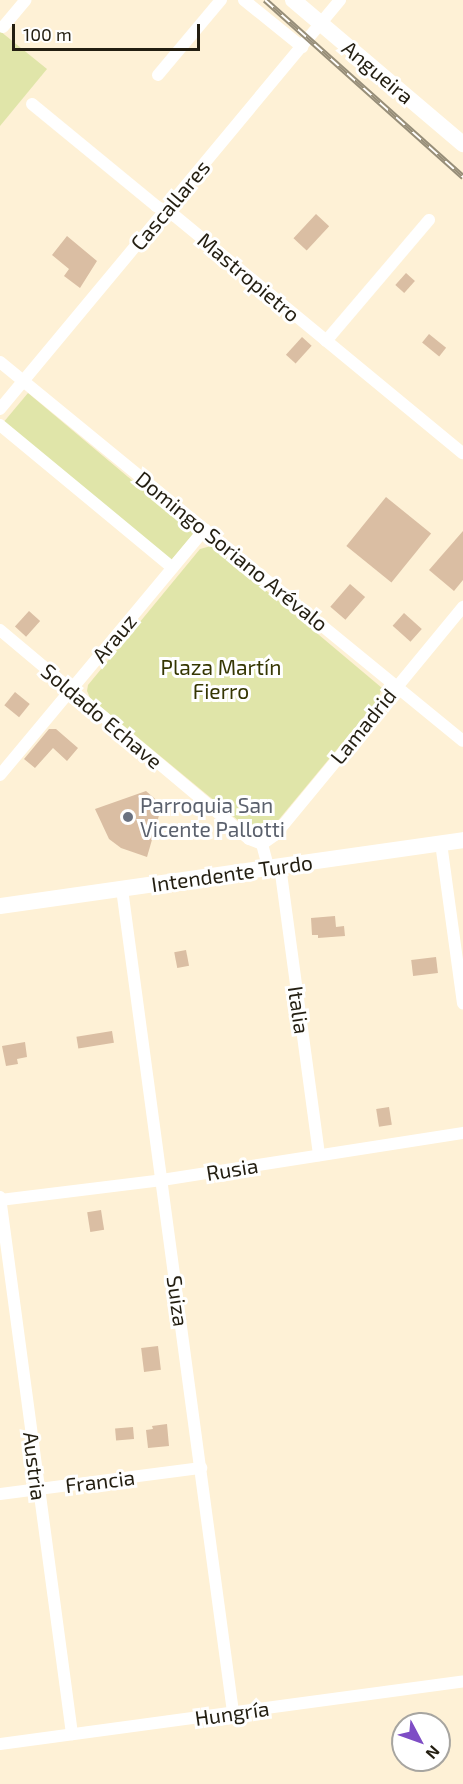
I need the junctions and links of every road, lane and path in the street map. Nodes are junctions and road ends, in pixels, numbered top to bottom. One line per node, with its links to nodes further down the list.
1 (26, 0): 7 (street)
2 (221, 0): 9 (street)
3 (244, 0): 8 (street)
4 (293, 0): 6 (street, Angueira)
5 (340, 0): 6 (street, Cascallares)
6 (321, 23): 8 (street, Cascallares); 11 (street, Angueira)
7 (3, 27)
8 (302, 47): 12 (street, Cascallares)
9 (158, 75)
10 (32, 104): 12 (street, Mastropietro)
11 (463, 144)
12 (165, 211): 14 (street, Mastropietro); 16 (street, Cascallares)
13 (429, 220): 14 (street)
14 (326, 341): 19 (street, Mastropietro)
15 (0, 362): 16 (street, Domingo Soriano Arévalo)
16 (23, 381): 17 (street, Cascallares); 20 (street, Domingo Soriano Arévalo)
17 (0, 409)
18 (0, 426): 21 (street)
19 (463, 453)
20 (205, 529): 21 (street, Arauz); 24 (street, Domingo Soriano Arévalo)
21 (173, 568): 25 (street, Arauz)
22 (463, 607): 24 (street, Lamadrid)
23 (0, 630): 25 (street, Soldado Echave)
24 (397, 685): 26 (street, Domingo Soriano Arévalo); 30 (street, Lamadrid)
25 (71, 688): 27 (street, Arauz); 30 (street, Soldado Echave)
26 (463, 741)
27 (0, 775)
28 (463, 840): 29 (street, Intendente Turdo)
29 (441, 843): 31 (street, Intendente Turdo); 34 (street)
30 (262, 844): 31 (street, Italia)
31 (274, 867): 32 (street, Intendente Turdo); 36 (street, Italia)
32 (122, 889): 33 (street, Intendente Turdo); 37 (street, Suiza)
33 (0, 906)
34 (463, 1003)
35 (463, 1133): 36 (street, Rusia)
36 (319, 1155): 37 (street, Rusia)
37 (162, 1180): 38 (street, Rusia); 39 (street, Suiza)
38 (0, 1199): 40 (street, Austria)
39 (201, 1468): 40 (street, Francia); 43 (street, Suiza)
40 (38, 1489): 41 (street, Francia); 44 (street, Austria)
41 (0, 1494)
42 (463, 1681): 43 (street, Hungría)
43 (233, 1712): 44 (street, Hungría)
44 (72, 1734): 45 (street, Hungría)
45 (0, 1744)

